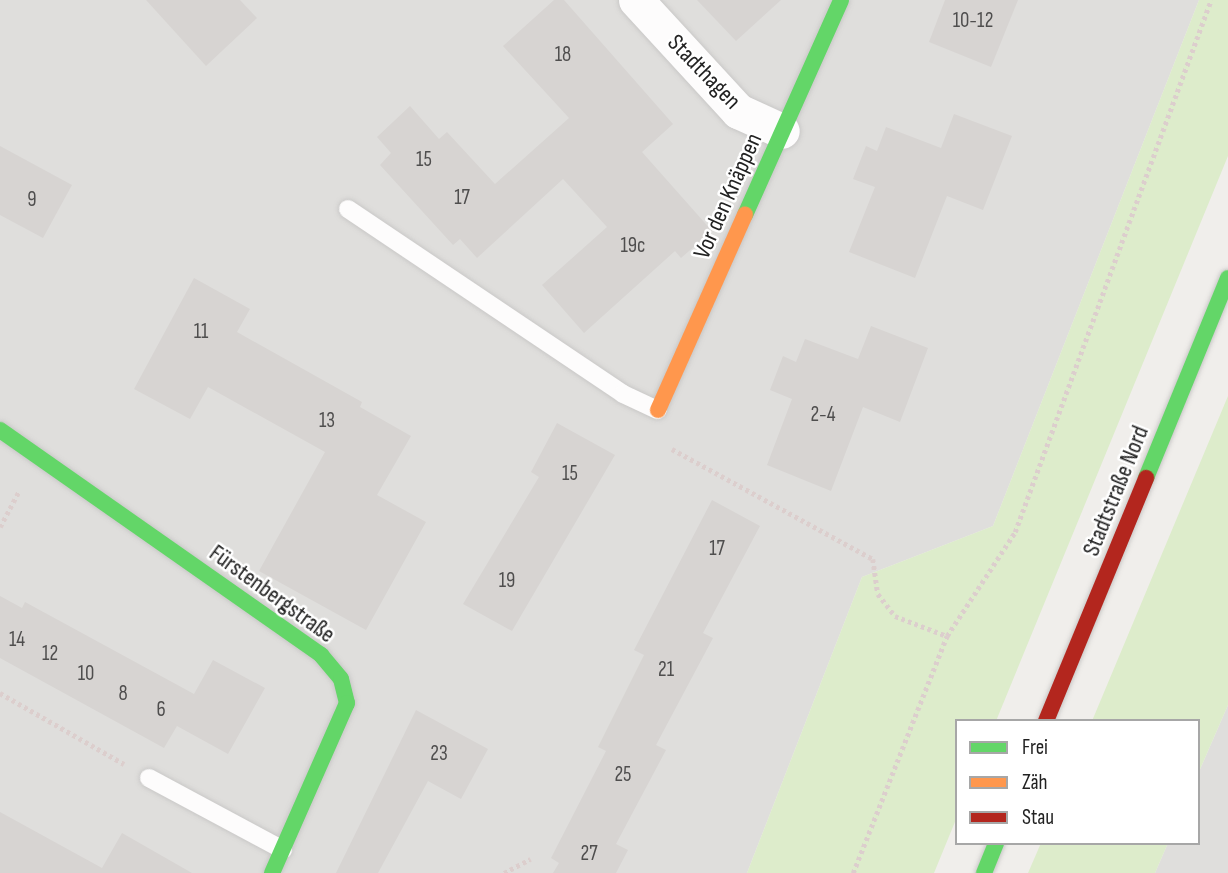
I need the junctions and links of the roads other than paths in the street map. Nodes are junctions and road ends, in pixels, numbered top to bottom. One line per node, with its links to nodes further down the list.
1 (636, 0): 3 (street, Stadthagen)
2 (841, 0): 3 (street, Vor den Knäppen)
3 (782, 131): 6 (street, Vor den Knäppen)
4 (348, 209): 6 (lane)
5 (1228, 278): 8 (street, Stadtstraße Nord)
6 (658, 410)
7 (0, 429): 11 (street, Fürstenbergstraße)
8 (1047, 719)
9 (149, 778): 11 (lane)
10 (995, 845): 13 (street)
11 (283, 850): 12 (street, Fürstenbergstraße)
12 (272, 873)
13 (984, 873)

